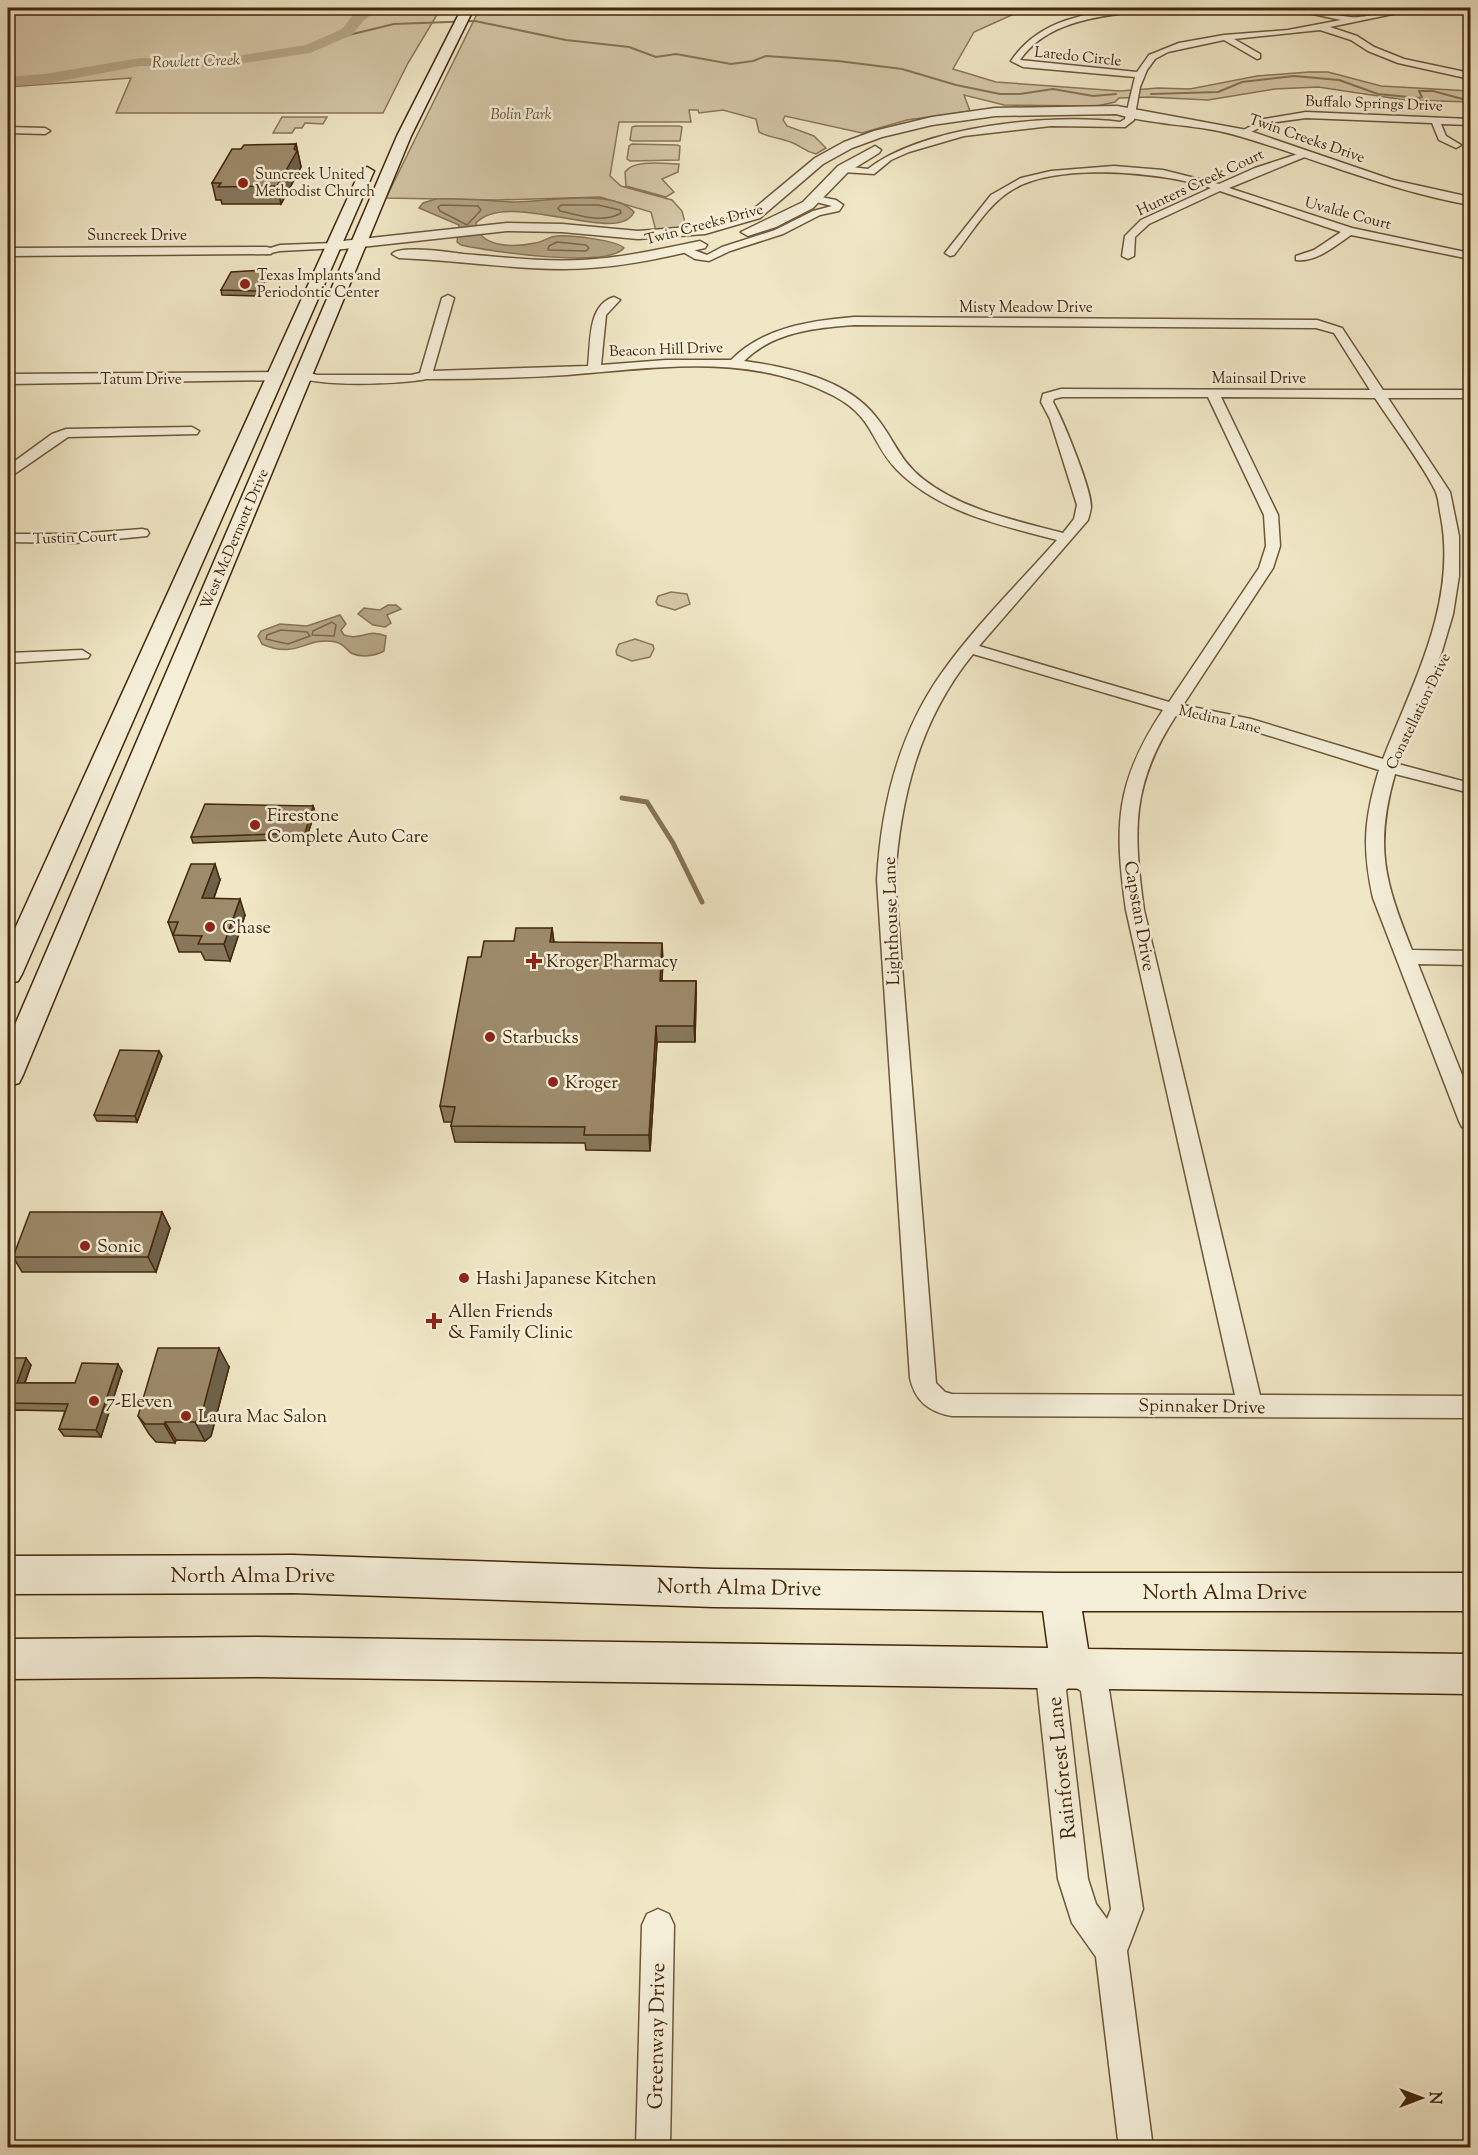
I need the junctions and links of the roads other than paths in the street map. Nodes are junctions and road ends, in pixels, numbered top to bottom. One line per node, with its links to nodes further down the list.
1 (1145, 8): 9 (street, Laredo Circle)
2 (1297, 8): 5 (street)
3 (1412, 8): 5 (street)
4 (466, 11): 25 (main road, West McDermott Drive)
5 (1349, 19): 6 (street)
6 (1320, 27): 7 (street); 10 (street)
7 (1227, 39): 8 (street); 9 (street)
8 (1257, 56)
9 (1141, 75): 11 (street)
10 (1470, 76)
11 (1130, 114): 16 (street, Twin Creeks Drive); 20 (street, Twin Creeks Drive); 20 (street); 25 (street, Twin Creeks Drive)
12 (1435, 120): 13 (street, Buffalo Springs Drive); 16 (street, Buffalo Springs Drive); 17 (street)
13 (1470, 122)
14 (8, 130): 15 (street)
15 (45, 131)
16 (1243, 132): 19 (street, Twin Creeks Drive)
17 (1456, 145)
18 (375, 153): 27 (main road, West McDermott Drive)
19 (1307, 154): 21 (street, Hunters Creek Court); 23 (street, Twin Creeks Drive)
20 (843, 170): 22 (street, Twin Creeks Drive)
21 (1221, 187): 24 (street, Uvalde Court); 30 (street, Uvalde Court); 31 (street, Hunters Creek Court)
22 (816, 200): 26 (street, Twin Creeks Drive); 26 (street)
23 (1470, 201)
24 (1349, 231): 32 (street, Uvalde Court); 33 (street)
25 (356, 249): 26 (street, Twin Creeks Drive); 27 (street, Twin Creeks Drive); 38 (main road, West McDermott Drive)
26 (683, 249)
27 (332, 250): 28 (street, Suncreek Drive); 40 (main road, West McDermott Drive)
28 (266, 251): 29 (street, Suncreek Drive)
29 (8, 252)
30 (950, 253)
31 (1128, 256)
32 (1470, 256)
33 (1300, 258)
34 (448, 298): 39 (street)
35 (614, 300): 37 (street)
36 (734, 364): 37 (street, Beacon Hill Drive); 44 (street, Misty Meadow Drive); 50 (street, Beacon Hill Drive)
37 (594, 369): 39 (street, Beacon Hill Drive)
38 (302, 375): 39 (street, Beacon Hill Drive); 40 (main road); 62 (main road, West McDermott Drive)
39 (426, 375)
40 (275, 377): 41 (street, Tatum Drive); 61 (main road, West McDermott Drive)
41 (8, 379)
42 (1213, 394): 44 (street, Mainsail Drive); 45 (street, Mainsail Drive); 56 (street, Capstan Drive)
43 (1470, 394): 44 (street, Mainsail Drive)
44 (1380, 395): 51 (street)
45 (1048, 397): 50 (street, Lighthouse Lane)
46 (192, 431): 47 (street)
47 (8, 472)
48 (142, 533): 49 (street, Tustin Court)
49 (8, 538)
50 (1066, 538): 53 (street, Lighthouse Lane)
51 (1468, 562)
52 (1461, 621): 57 (street, Constellation Drive)
53 (970, 648): 56 (street, Medina Lane); 65 (street, Lighthouse Lane)
54 (82, 655): 55 (street)
55 (8, 658)
56 (1173, 708): 57 (street, Medina Lane); 66 (street, Capstan Drive)
57 (1389, 767): 58 (street, Medina Lane); 59 (street, Constellation Drive)
58 (1470, 788)
59 (1404, 957): 60 (street); 64 (street, Constellation Drive)
60 (1470, 958)
61 (8, 974)
62 (14, 1042): 63 (main road, West McDermott Drive)
63 (8, 1075)
64 (1470, 1121)
65 (935, 1400): 66 (street, Spinnaker Drive)
66 (1250, 1407): 67 (street, Spinnaker Drive)
67 (1470, 1407)
68 (8, 1575): 69 (main road, North Alma Drive)
69 (1060, 1593): 70 (main road, North Alma Drive); 72 (main road)
70 (1470, 1593)
71 (8, 1659): 72 (main road)
72 (1071, 1668): 73 (main road); 75 (street, Rainforest Lane); 75 (street, Rainforest Lane)
73 (1470, 1674)
74 (658, 1925): 76 (street, Greenway Drive)
75 (1111, 1951): 77 (street, Rainforest Lane)
76 (653, 2148)
77 (1136, 2148)

